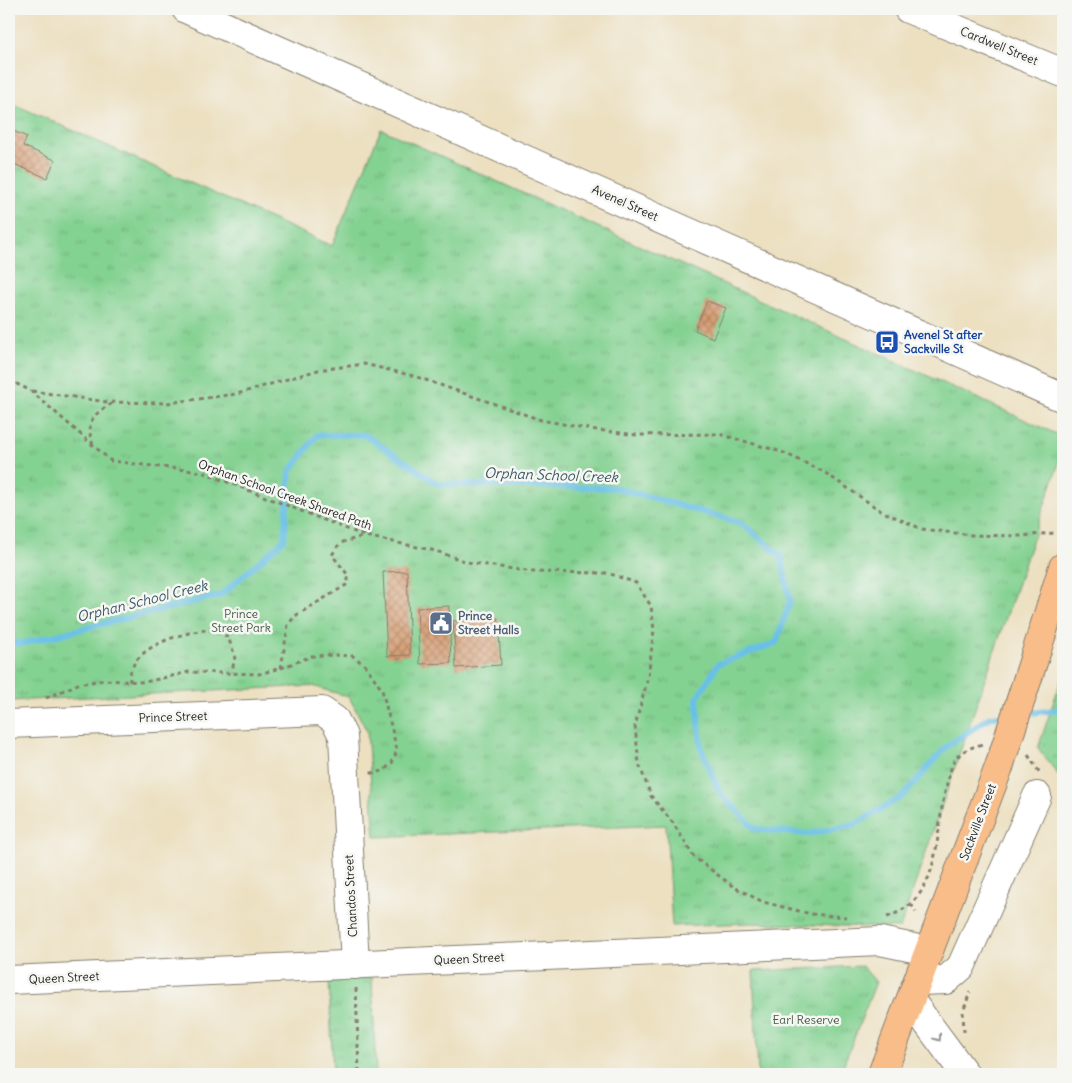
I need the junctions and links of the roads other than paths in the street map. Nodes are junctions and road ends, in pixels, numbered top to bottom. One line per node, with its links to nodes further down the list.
1 (186, 9): 4 (street, Avenel Street)
2 (908, 9): 3 (street, Cardwell Street)
3 (1063, 73)
4 (1063, 398)
5 (1063, 567): 9 (main road, Sackville Street, bridge)
6 (335, 720): 7 (street, Prince Street); 10 (street, Chandos Street)
7 (22, 723)
8 (1039, 784): 12 (street)
9 (928, 951): 10 (street, Queen Street); 12 (main road, Sackville Street)
10 (355, 964): 11 (street, Queen Street)
11 (9, 980)
12 (914, 991): 13 (main road, Sackville Street); 14 (street, one-way to 14)
13 (882, 1074)
14 (965, 1074)

